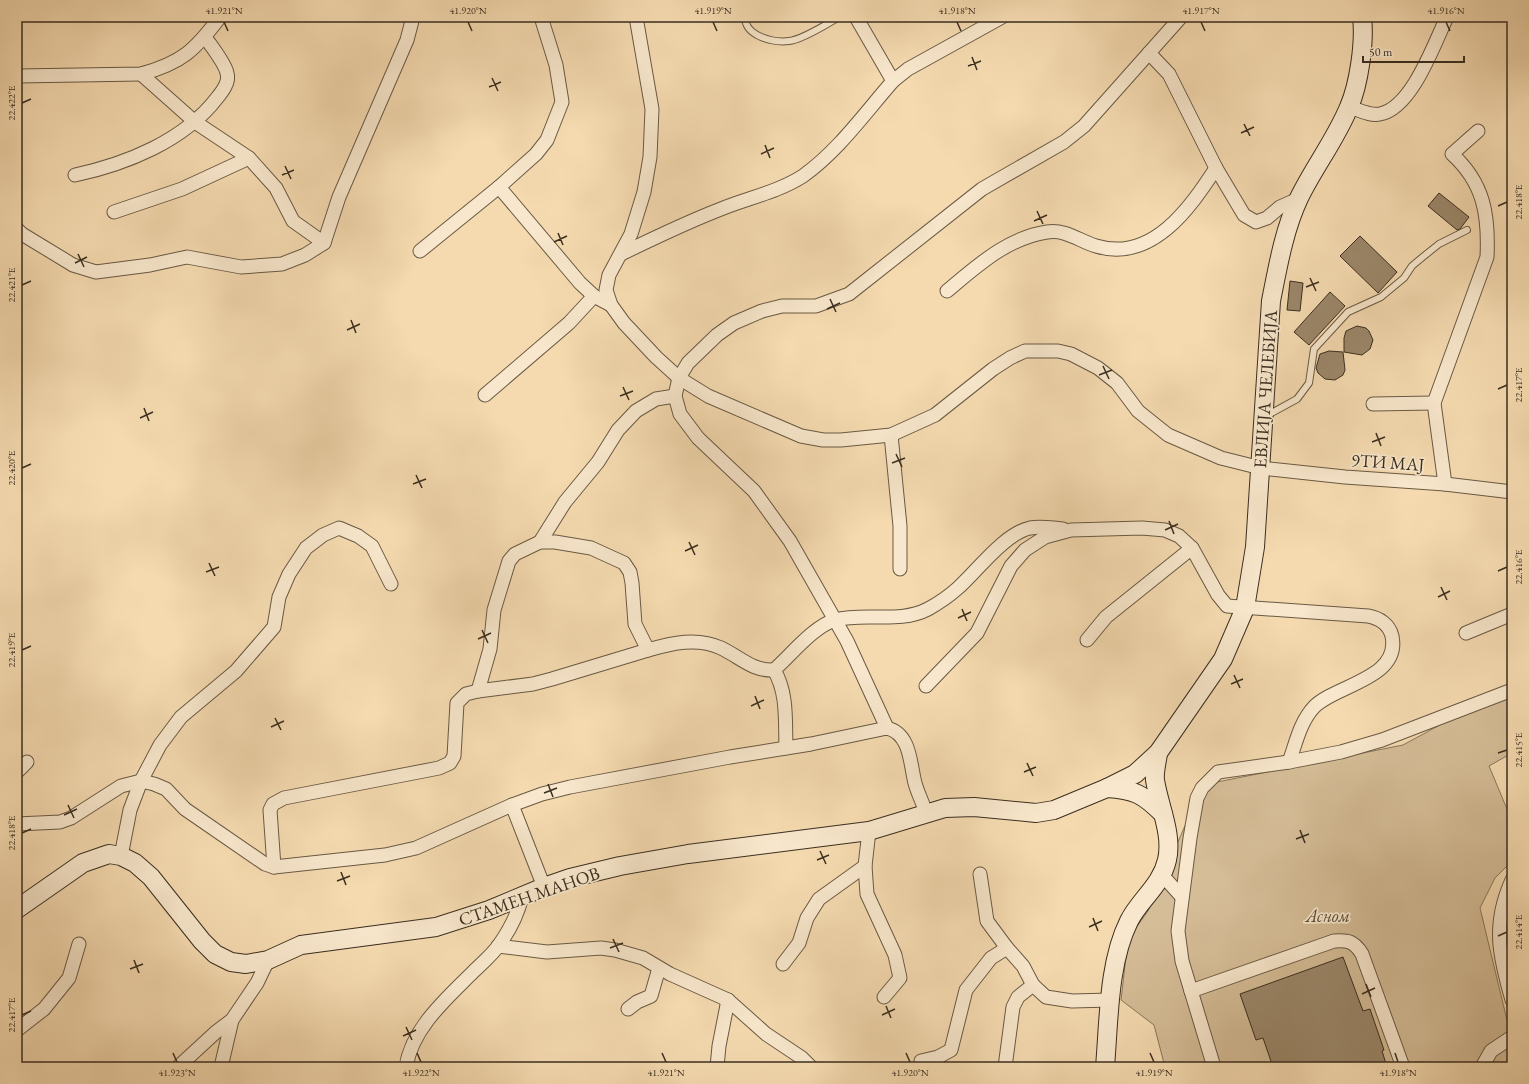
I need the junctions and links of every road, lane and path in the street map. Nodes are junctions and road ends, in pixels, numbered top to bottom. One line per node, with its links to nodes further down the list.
1 (220, 17): 12 (street)
2 (413, 17): 28 (street)
3 (541, 17): 23 (street)
4 (636, 17): 30 (street)
5 (745, 17): 6 (lane)
6 (839, 17)
7 (856, 17): 16 (street)
8 (1002, 17): 16 (street)
9 (1181, 17): 13 (street)
10 (1362, 17): 17 (street, ЕВЛИЈА ЧЕЛЕБИЈА)
11 (1447, 17): 17 (street)
12 (205, 37): 14 (street); 18 (street)
13 (1149, 53): 21 (street); 34 (street)
14 (141, 74): 15 (street); 18 (street)
15 (17, 76)
16 (893, 82): 30 (street)
17 (1350, 107): 24 (street, ЕВЛИЈА ЧЕЛЕБИЈА)
18 (195, 122): 20 (street); 22 (street)
19 (1478, 131): 37 (street)
20 (249, 158): 25 (street); 28 (street)
21 (1216, 168): 24 (street); 31 (street)
22 (74, 175)
23 (499, 187): 29 (street); 32 (street)
24 (1298, 199): 39 (street, ЕВЛИЈА ЧЕЛЕБИЈА)
25 (114, 212)
26 (17, 229): 28 (street)
27 (1467, 230): 39 (lane)
28 (324, 243)
29 (420, 251)
30 (621, 254): 33 (street)
31 (947, 291)
32 (594, 296): 33 (street); 35 (street)
33 (611, 305): 34 (street, 9ТИ МАЈ)
34 (679, 378): 36 (street); 40 (street, 9ТИ МАЈ)
35 (485, 395)
36 (675, 396): 45 (street); 51 (street)
37 (1434, 403): 38 (street); 42 (street)
38 (1373, 404)
39 (1263, 418): 41 (street, ЕВЛИЈА ЧЕЛЕБИЈА)
40 (891, 435): 41 (street, 9ТИ МАЈ); 47 (street)
41 (1261, 468): 42 (street, 9ТИ МАЈ); 49 (street, ЕВЛИЈА ЧЕЛЕБИЈА)
42 (1445, 484): 43 (street, 9ТИ МАЈ)
43 (1512, 492)
44 (1071, 530): 46 (street); 51 (street); 56 (street)
45 (540, 542): 54 (street); 58 (street)
46 (1192, 548): 49 (street); 53 (street)
47 (900, 569)
48 (391, 584): 65 (street)
49 (1245, 608): 61 (street, ЕВЛИЈА ЧЕЛЕБИЈА); 63 (street)
50 (1512, 614): 52 (street)
51 (835, 620): 55 (street); 59 (street)
52 (1466, 633)
53 (1087, 640)
54 (648, 650): 55 (street); 58 (street)
55 (774, 670): 60 (street)
56 (926, 686)
57 (1512, 690): 63 (street)
58 (478, 692): 74 (street)
59 (887, 728): 60 (street); 68 (street)
60 (786, 748): 67 (street)
61 (1158, 753): 66 (street, СТАМЕН МАНОВ); 69 (street)
62 (27, 762): 64 (street)
63 (1289, 762): 80 (street)
64 (17, 772)
65 (141, 781): 70 (street); 72 (street); 74 (street)
66 (1107, 788): 68 (street, СТАМЕН МАНОВ); 69 (street)
67 (512, 805): 74 (street); 78 (street)
68 (926, 813): 71 (street, СТАМЕН МАНОВ)
69 (1163, 814): 76 (street)
70 (17, 824)
71 (869, 831): 73 (street); 78 (street, СТАМЕН МАНОВ)
72 (121, 856): 81 (street); 85 (street, СТАМЕН МАНОВ)
73 (865, 866): 86 (street); 90 (street)
74 (274, 867)
75 (980, 874): 84 (street)
76 (1163, 876): 80 (street); 92 (street)
77 (1512, 880): 93 (street)
78 (544, 887): 79 (street, СТАМЕН МАНОВ)
79 (522, 896): 83 (street); 85 (street, СТАМЕН МАНОВ)
80 (1182, 897): 89 (street)
81 (17, 909)
82 (79, 944): 96 (street)
83 (498, 946): 87 (street); 101 (street)
84 (1007, 948): 88 (street); 98 (street)
85 (268, 960): 95 (street)
86 (783, 964)
87 (659, 968): 91 (street); 94 (street)
88 (1033, 985): 92 (street); 104 (street)
89 (1191, 991): 106 (street); 107 (street)
90 (884, 997)
91 (728, 1000): 102 (street); 103 (street)
92 (1111, 1000): 105 (street)
93 (1512, 1000)
94 (628, 1009)
95 (232, 1020): 99 (street); 100 (street)
96 (17, 1030)
97 (1512, 1037): 108 (street)
98 (922, 1060)
99 (178, 1067)
100 (221, 1067)
101 (406, 1067)
102 (717, 1067)
103 (811, 1067)
104 (1005, 1067)
105 (1105, 1067)
106 (1214, 1067)
107 (1403, 1067)
108 (1482, 1067)

